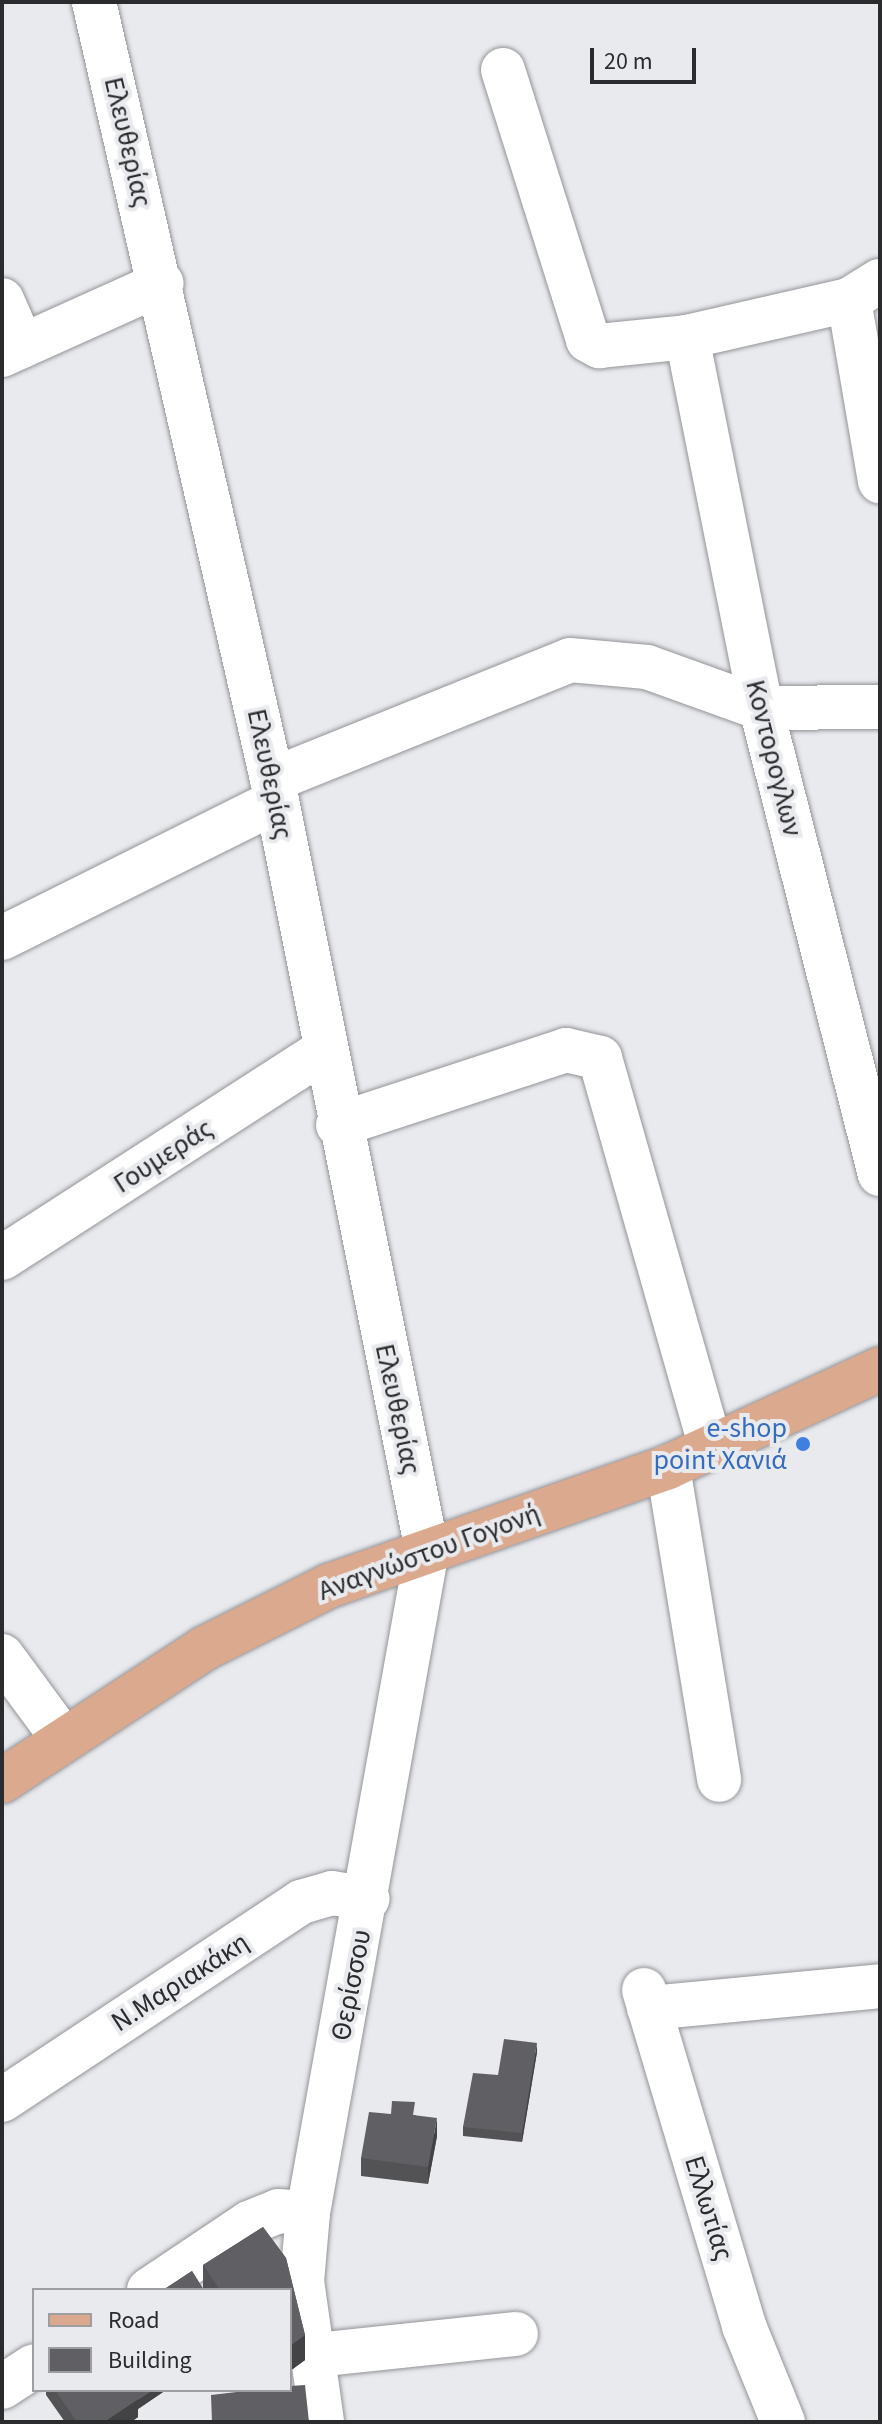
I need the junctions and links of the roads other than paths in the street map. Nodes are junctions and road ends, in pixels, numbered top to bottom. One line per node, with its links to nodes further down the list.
1 (94, 2): 3 (street, Ελευθερίας)
2 (503, 70): 6 (street)
3 (162, 283): 7 (street); 11 (street, Ελευθερίας)
4 (865, 291): 6 (street); 8 (street)
5 (2, 300): 7 (street)
6 (687, 337): 10 (street, Κοντορογλων)
7 (12, 350)
8 (880, 481)
9 (880, 707): 10 (street)
10 (761, 708): 11 (street); 15 (street, Κοντορογλων)
11 (275, 790): 12 (street); 13 (street, Ελευθερίας)
12 (2, 938)
13 (323, 1051): 14 (street, Ελευθερίας); 16 (street, Γουμεράς)
14 (338, 1125): 18 (street); 20 (street, Ελευθερίας)
15 (880, 1174)
16 (2, 1258)
17 (880, 1369): 18 (main road, Αναγνώστου Γογονή)
18 (711, 1448): 19 (main road, Αναγνώστου Γογονή)
19 (668, 1467): 20 (main road, Αναγνώστου Γογονή); 23 (street)
20 (427, 1550): 22 (main road, Αναγνώστου Γογονή); 25 (street, Θερίσσου)
21 (2, 1656): 22 (street)
22 (64, 1740): 24 (main road, Αναγνώστου Γογονή)
23 (719, 1780)
24 (2, 1781)
25 (368, 1899): 27 (street, Ν.Μαριακάκη); 28 (street, Θερίσσου)
26 (880, 1986): 35 (street, Ελλωτίας)
27 (2, 2100)
28 (308, 2213): 29 (street); 31 (street, Θερίσσου)
29 (152, 2288)
30 (516, 2334): 31 (street)
31 (315, 2355): 34 (street, Θερίσσου)
32 (32, 2367): 33 (street)
33 (2, 2387)
34 (322, 2422)
35 (783, 2422)

